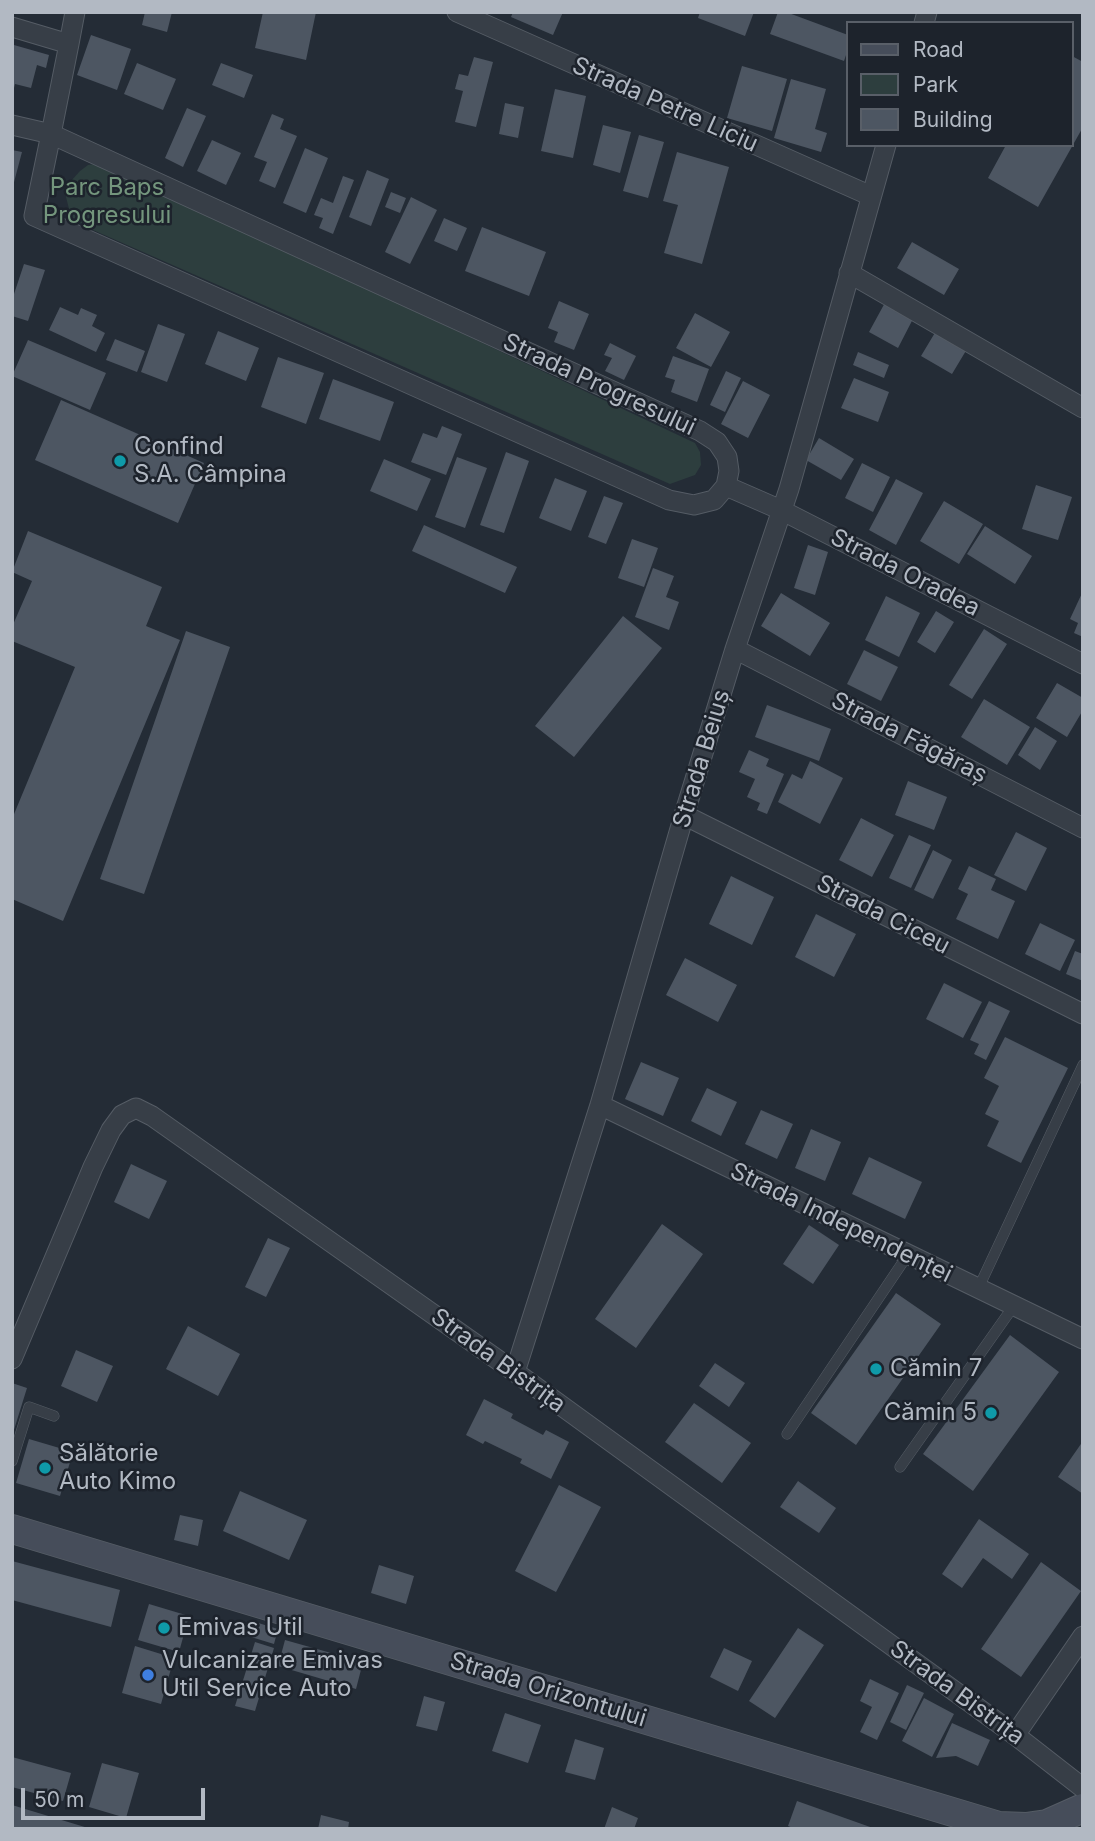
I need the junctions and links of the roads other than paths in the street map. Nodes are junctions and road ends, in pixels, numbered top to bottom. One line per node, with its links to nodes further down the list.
1 (75, 12): 4 (street)
2 (458, 12): 8 (street, Strada Petre Liciu)
3 (12, 27): 4 (street)
4 (69, 44): 6 (street)
5 (12, 125): 6 (street, Strada Progresului)
6 (51, 135): 11 (street, Strada Progresului); 11 (street)
7 (885, 147): 8 (street, Strada Beiuș)
8 (871, 196): 9 (street, Strada Beiuș)
9 (849, 273): 10 (street); 12 (street, Strada Beiuș)
10 (1083, 408)
11 (726, 486): 12 (street, Strada Oradea)
12 (781, 510): 13 (street, Strada Beiuș); 14 (street, Strada Oradea)
13 (735, 649): 15 (street, Strada Beiuș); 16 (street, Strada Făgăraș)
14 (1083, 664)
15 (684, 815): 17 (street, Strada Ciceu); 19 (street, Strada Beiuș)
16 (1083, 828)
17 (1083, 1014)
18 (1083, 1065): 21 (lane)
19 (600, 1105): 20 (street, Strada Independenței); 25 (street, Strada Beiuș)
20 (907, 1256): 21 (street, Strada Independenței); 27 (lane)
21 (978, 1289): 22 (street, Strada Independenței)
22 (1013, 1307): 23 (street, Strada Independenței); 29 (lane)
23 (1083, 1339)
24 (12, 1359): 25 (street, Strada Bistrița)
25 (515, 1372): 32 (street, Strada Bistrița)
26 (54, 1416): 28 (lane)
27 (786, 1434)
28 (12, 1461)
29 (900, 1467)
30 (12, 1529): 35 (main road, Strada Orizontului)
31 (1083, 1636): 32 (street)
32 (1016, 1735): 33 (street, Strada Bistrița)
33 (1083, 1788)
34 (1083, 1808): 35 (main road, Strada Orizontului)
35 (998, 1827)

